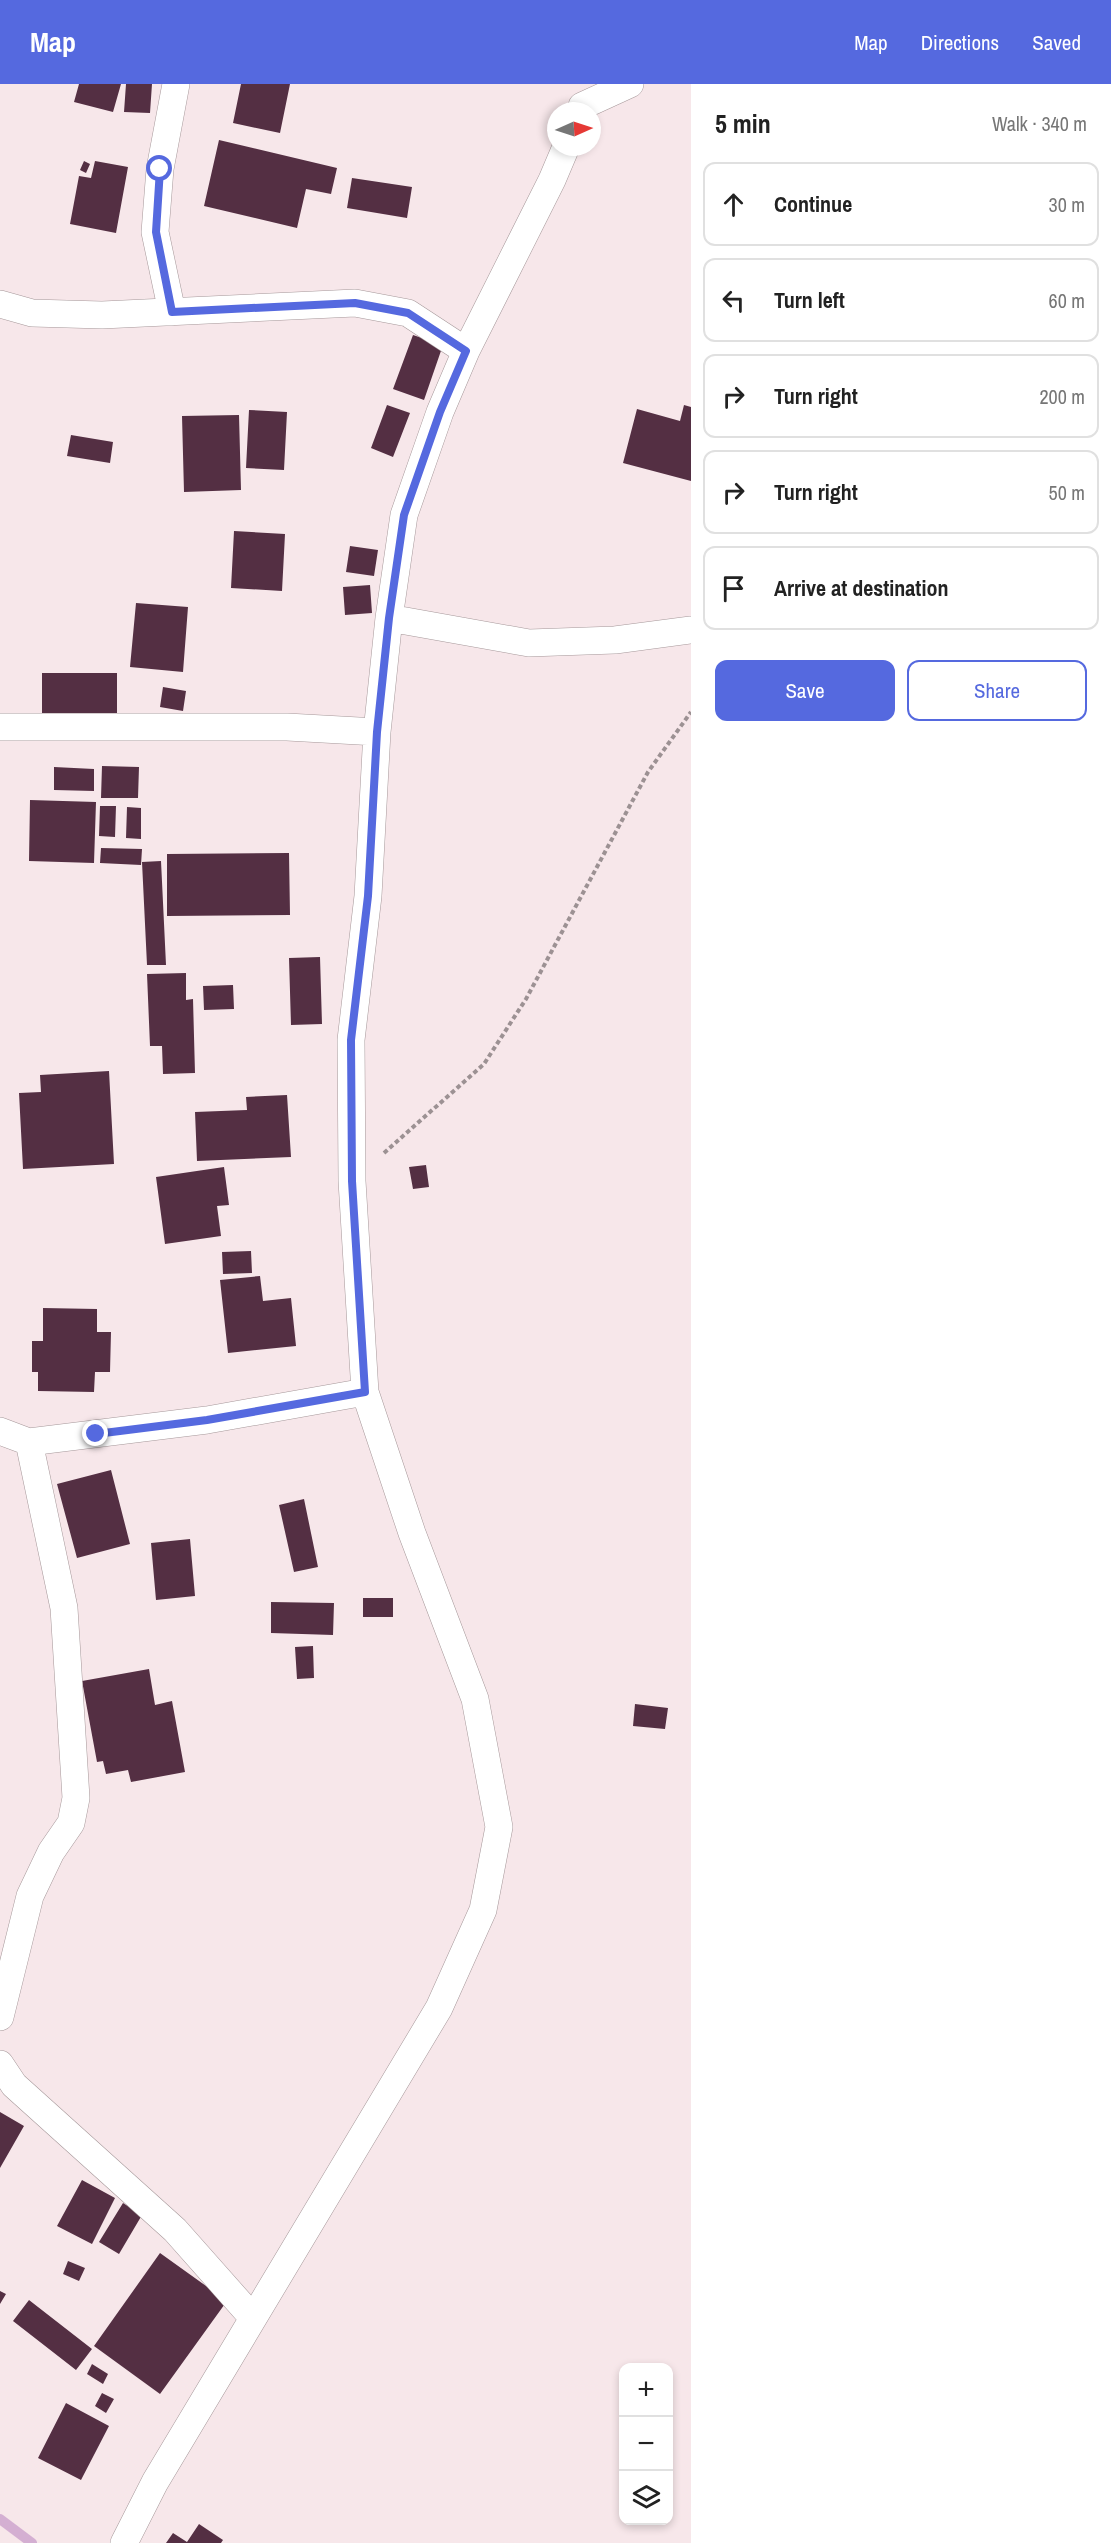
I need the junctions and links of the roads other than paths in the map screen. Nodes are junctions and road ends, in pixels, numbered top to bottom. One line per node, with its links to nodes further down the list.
1 (176, 84): 6 (street)
2 (630, 84): 3 (street)
3 (584, 100)
4 (562, 156): 7 (street)
5 (0, 304): 6 (street)
6 (172, 312): 7 (street)
7 (466, 351): 8 (street)
8 (389, 618): 9 (street); 11 (street)
9 (691, 630)
10 (0, 727): 11 (street)
11 (377, 732): 12 (street)
12 (365, 1392): 14 (street); 17 (street)
13 (0, 1431): 14 (street)
14 (29, 1442): 15 (street)
15 (0, 2017)
16 (0, 2064): 17 (street)
17 (253, 2318): 18 (street)
18 (124, 2543)

